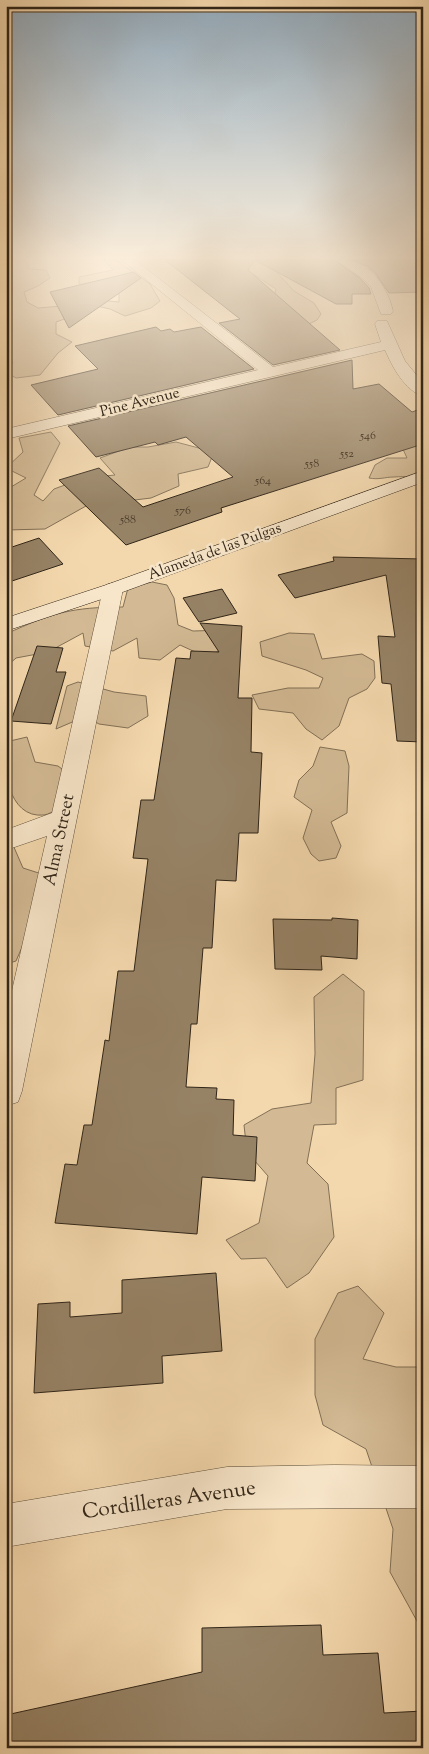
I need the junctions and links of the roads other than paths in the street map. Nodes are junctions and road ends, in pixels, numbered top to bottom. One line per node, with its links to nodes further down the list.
1 (232, 342): 3 (street)
2 (390, 344): 3 (street, Pine Avenue); 4 (street)
3 (270, 372): 5 (street, Pine Avenue)
4 (423, 391)
5 (6, 434)
6 (423, 476): 7 (street, Alameda de las Pulgas)
7 (113, 589): 8 (street, Alameda de las Pulgas); 9 (street, Alma Street)
8 (6, 625)
9 (65, 819): 10 (street); 11 (street, Alma Street)
10 (6, 840)
11 (6, 1091)
12 (423, 1487): 13 (street, Cordilleras Avenue)
13 (6, 1526)

